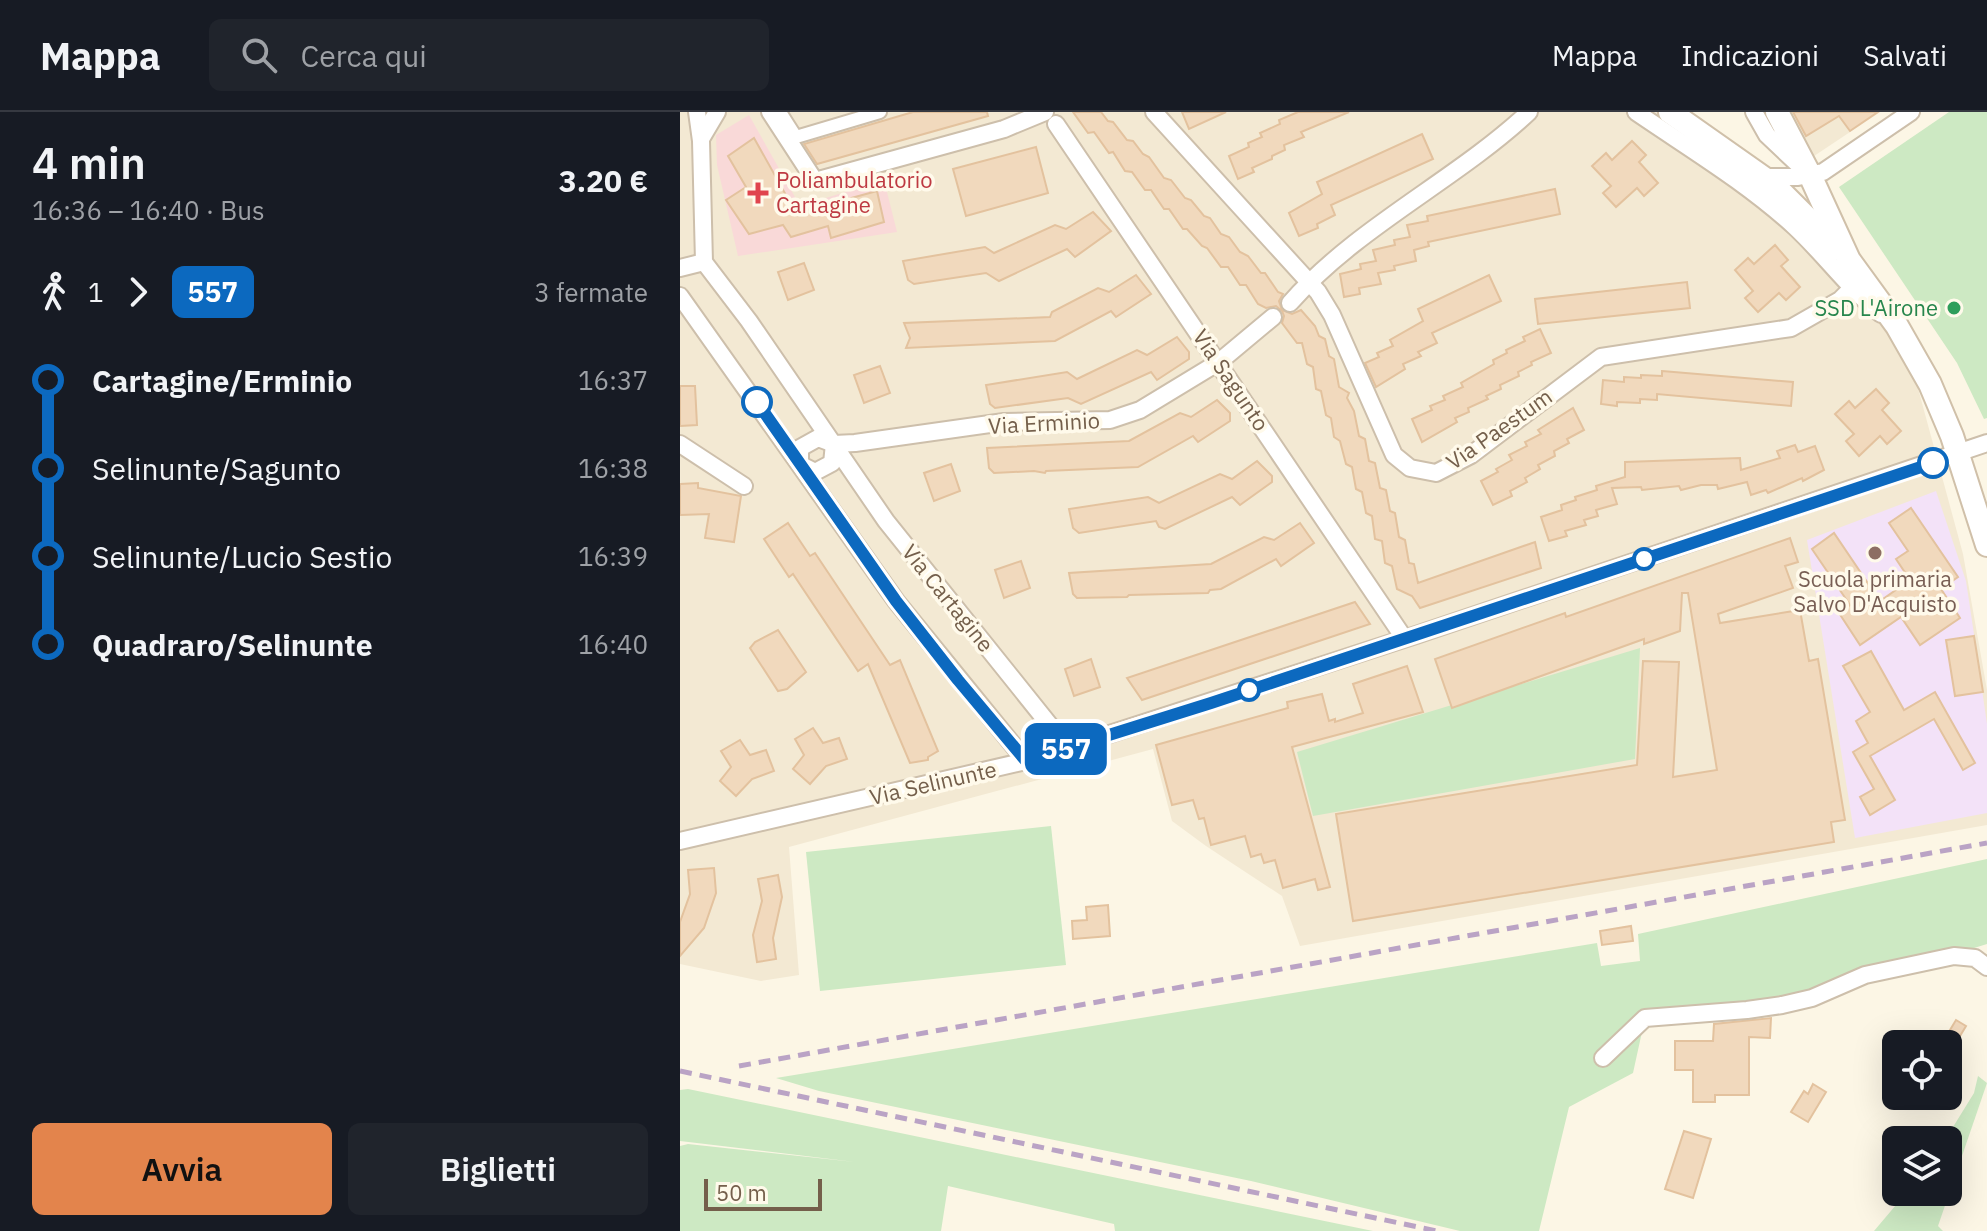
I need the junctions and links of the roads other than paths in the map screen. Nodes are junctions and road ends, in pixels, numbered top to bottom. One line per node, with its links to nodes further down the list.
1 (697, 112): 14 (street)
2 (717, 112): 14 (street)
3 (770, 112): 13 (street)
4 (780, 112): 5 (street)
5 (880, 112)
6 (1154, 112): 20 (street, Via Paestum)
7 (1529, 112): 20 (street)
8 (1636, 112): 16 (street)
9 (1670, 112): 16 (main road)
10 (1754, 112): 15 (street)
11 (1777, 112): 15 (main road)
12 (1911, 112): 15 (street)
13 (1050, 116): 24 (street, Via Sagunto)
14 (701, 141): 17 (street)
15 (1810, 175): 16 (street); 19 (main road)
16 (1754, 182): 19 (main road)
17 (704, 262): 18 (street); 27 (street, Via Cartagine)
18 (680, 268)
19 (1854, 276): 20 (street, Via Paestum); 28 (main road)
20 (1310, 281): 22 (street)
21 (680, 296): 29 (street, Via Cartagine)
22 (1290, 303)
23 (1273, 317): 24 (street, Via Erminio)
24 (1219, 362): 27 (street, Via Erminio); 32 (street, Via Sagunto)
25 (1987, 443): 28 (street, Via Selinunte)
26 (680, 444): 30 (street)
27 (834, 444): 29 (street); 29 (street); 33 (street, Via Cartagine)
28 (1958, 455): 31 (main road); 32 (street, Via Selinunte)
29 (800, 464): 34 (street, Via Cartagine)
30 (744, 486)
31 (1987, 545)
32 (1404, 638): 33 (street, Via Selinunte)
33 (1068, 748): 34 (street, Via Selinunte)
34 (1026, 761): 35 (street, Via Selinunte)
35 (680, 841)
36 (1987, 967): 37 (street)
37 (1603, 1058)

